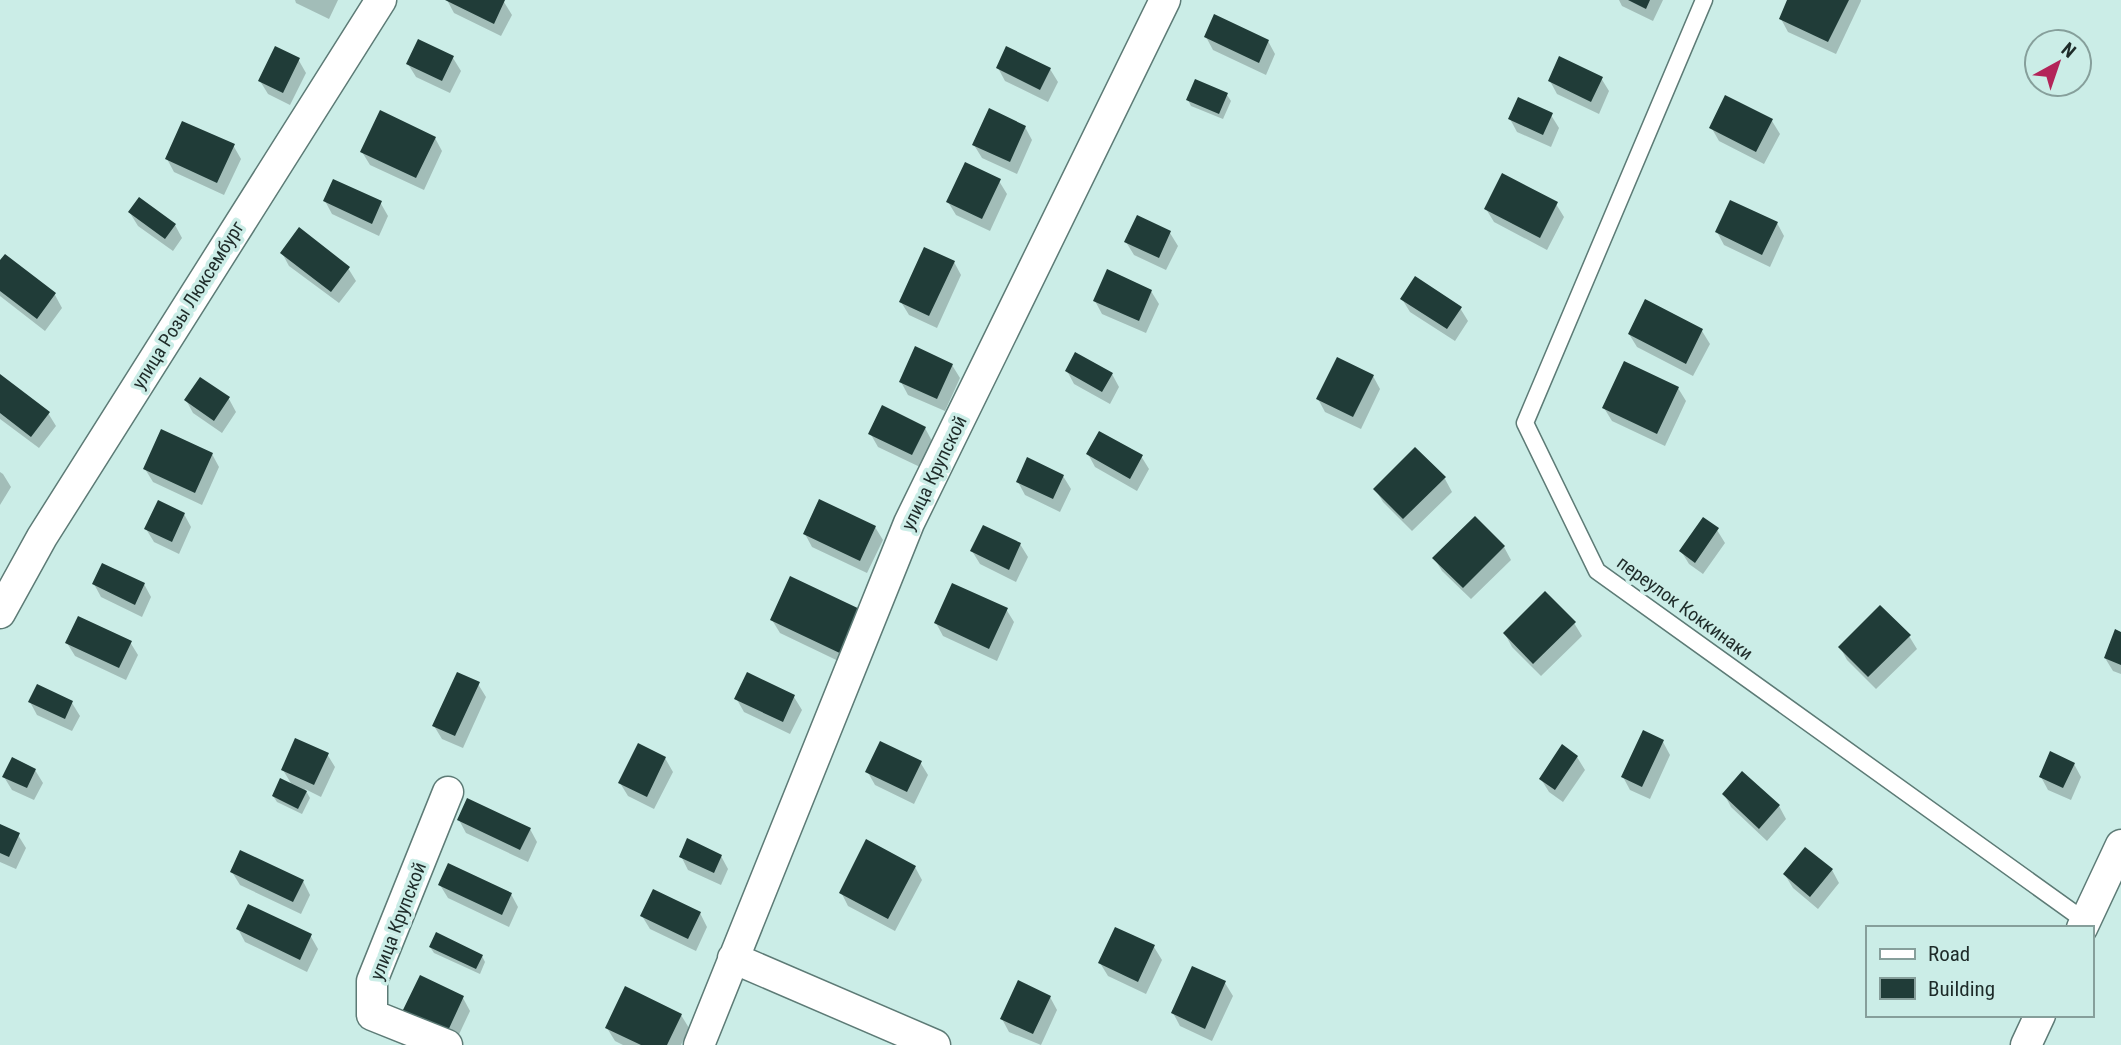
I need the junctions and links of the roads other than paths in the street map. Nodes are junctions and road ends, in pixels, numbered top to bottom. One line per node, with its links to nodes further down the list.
1 (381, 0): 4 (street, улица Розы Люксембург)
2 (1165, 0): 8 (street, улица Крупской)
3 (1704, 0): 7 (lane, переулок Коккинаки)
4 (0, 613)
5 (448, 792): 10 (street, улица Крупской)
6 (2121, 845): 7 (street)
7 (2083, 924)
8 (733, 958): 11 (street, улица Крупской); 12 (street)
9 (2039, 1017): 13 (street)
10 (447, 1045)
11 (699, 1045)
12 (935, 1045)
13 (2026, 1045)

